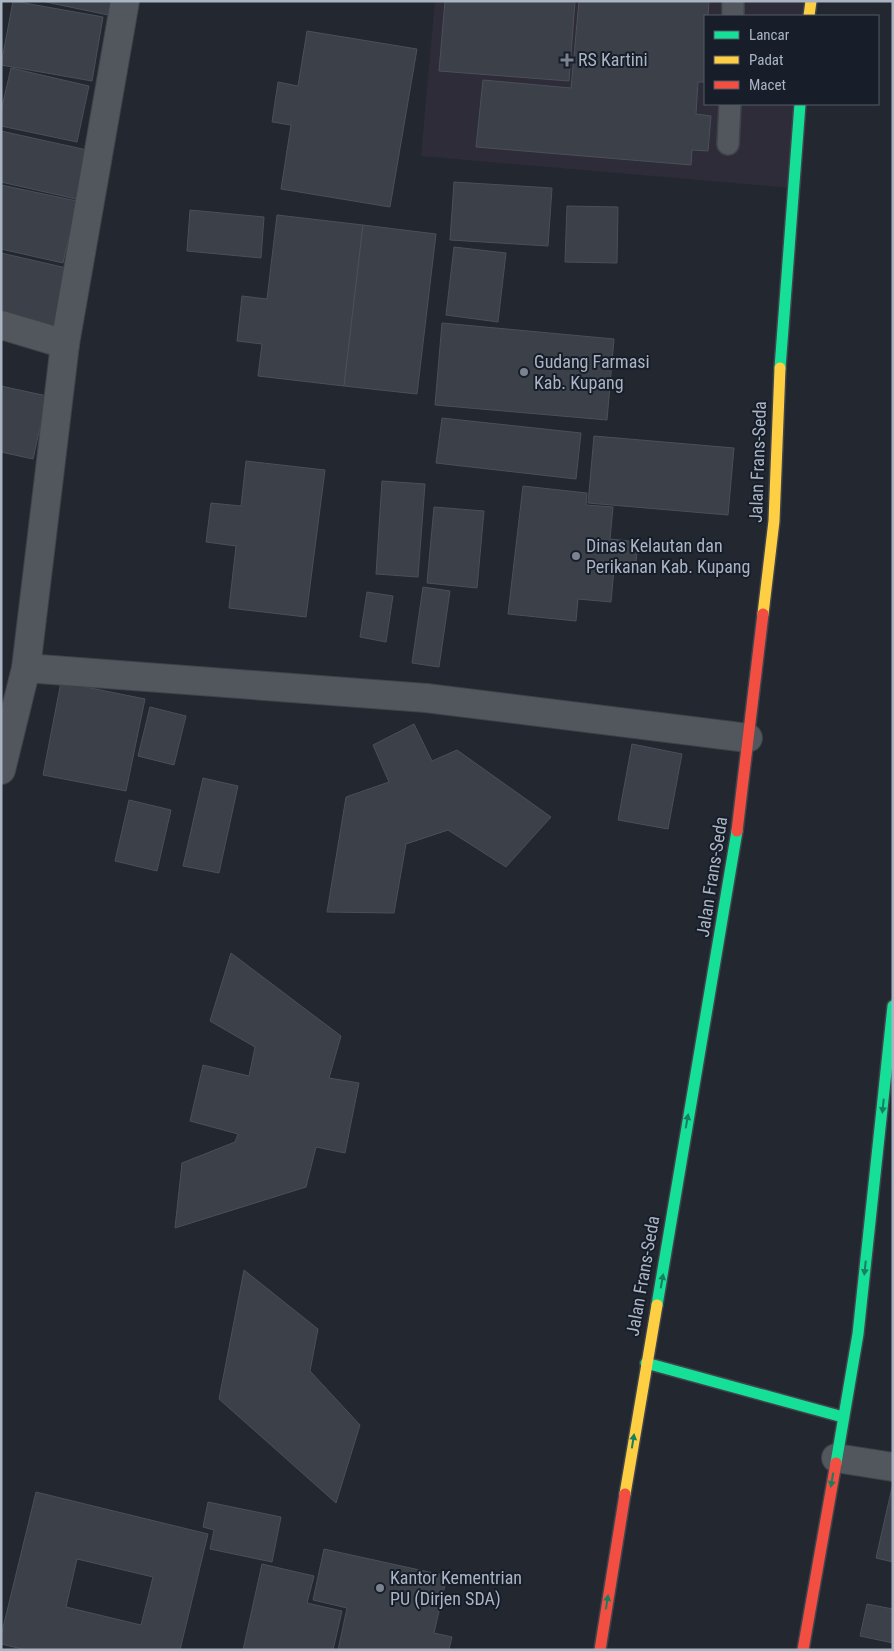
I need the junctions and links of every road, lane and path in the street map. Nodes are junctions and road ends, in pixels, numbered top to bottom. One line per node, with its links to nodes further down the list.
1 (125, 1): 10 (street)
2 (733, 1): 4 (lane)
3 (811, 1): 5 (main road)
4 (732, 15)
5 (809, 15)
6 (730, 105): 8 (lane)
7 (800, 105): 12 (main road, Jalan Frans-Seda)
8 (728, 144)
9 (1, 325): 10 (street)
10 (65, 344): 11 (street)
11 (26, 668): 12 (street); 13 (street)
12 (748, 738): 16 (main road, Jalan Frans-Seda, one-way to 12)
13 (1, 770)
14 (893, 1006): 15 (main road)
15 (889, 1080): 17 (main road, one-way to 17)
16 (646, 1363): 17 (main road); 20 (main road, Jalan Frans-Seda, one-way to 16)
17 (843, 1417): 18 (main road)
18 (836, 1458): 19 (street); 21 (main road, one-way to 21)
19 (893, 1466)
20 (600, 1650)
21 (803, 1650)

